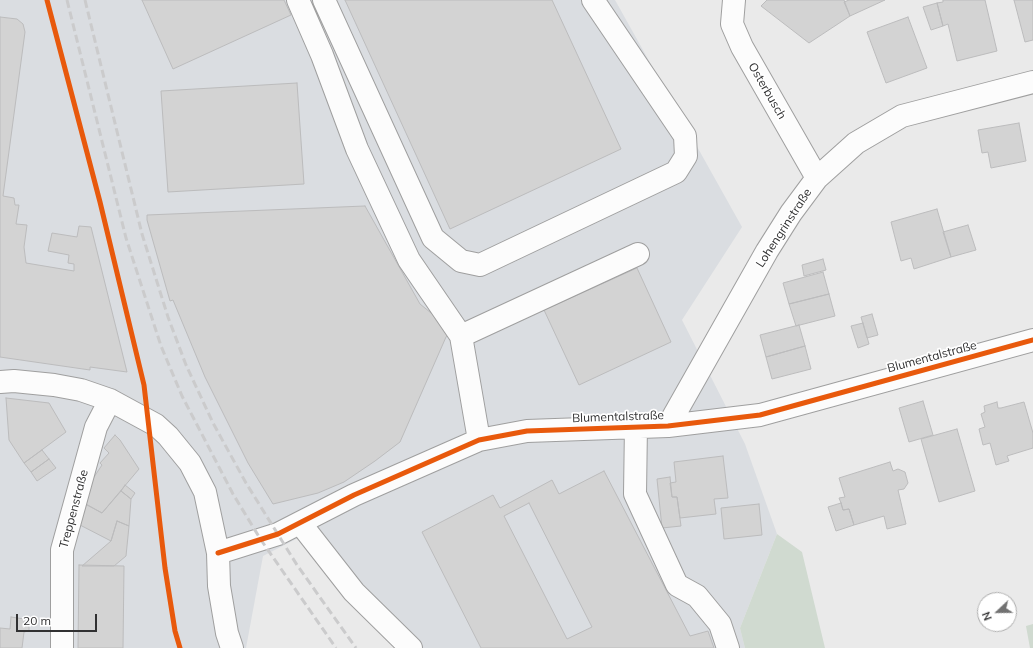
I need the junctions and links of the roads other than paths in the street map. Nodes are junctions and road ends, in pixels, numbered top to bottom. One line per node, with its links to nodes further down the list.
1 (298, 0): 8 (street)
2 (324, 0): 3 (street)
3 (594, 0)
4 (734, 0): 6 (street, Osterbusch)
5 (1033, 82): 6 (street, Lohengrinstraße)
6 (817, 178): 13 (street, Lohengrinstraße)
7 (638, 254): 8 (street)
8 (461, 336): 14 (street)
9 (1033, 340): 13 (street, Blumentalstraße)
10 (0, 382): 11 (street)
11 (110, 400): 16 (street); 17 (street, Treppenstraße)
12 (636, 426): 13 (street, Blumentalstraße); 14 (street, Blumentalstraße); 20 (street)
13 (668, 426)
14 (479, 440): 15 (street, Blumentalstraße)
15 (300, 523): 16 (street, Blumentalstraße); 19 (street)
16 (218, 553): 18 (street)
17 (62, 648)
18 (232, 648)
19 (411, 648)
20 (728, 648)

